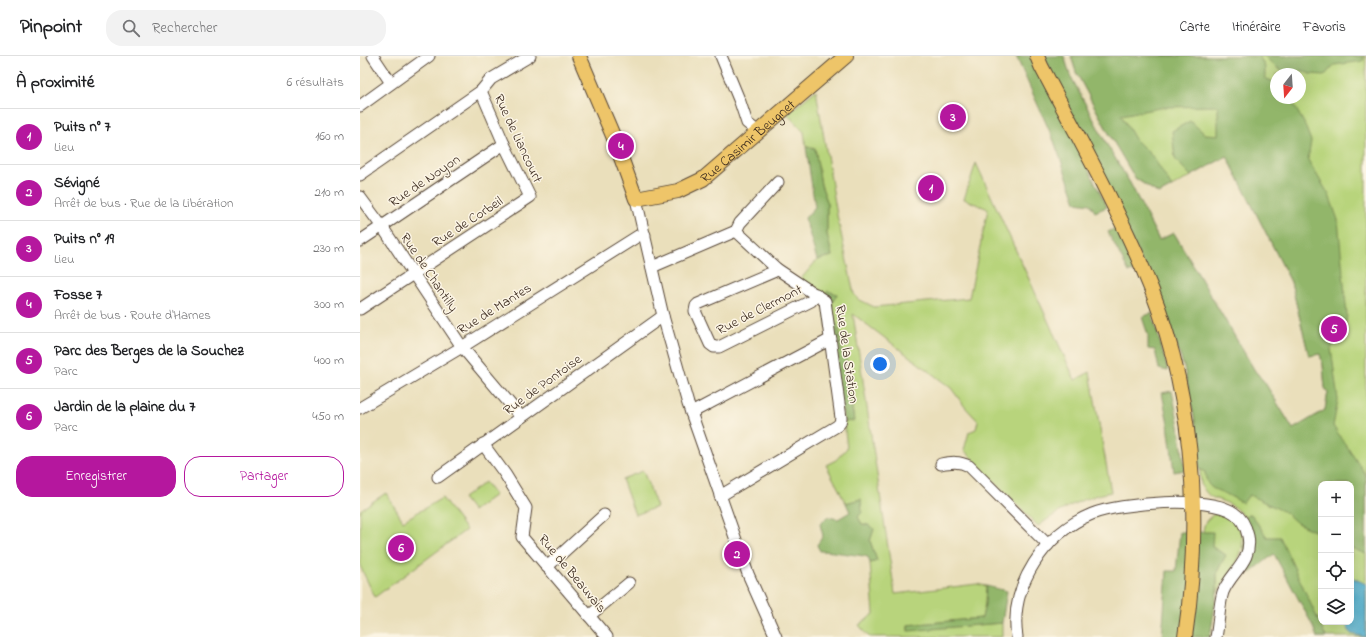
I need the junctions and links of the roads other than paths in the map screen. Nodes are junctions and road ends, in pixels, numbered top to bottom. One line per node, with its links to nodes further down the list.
1 (373, 56): 8 (street)
2 (428, 56): 8 (street)
3 (530, 56): 9 (street)
4 (579, 56): 17 (main road)
5 (721, 56): 11 (street)
6 (846, 56): 11 (main road, Rue Casimir Beugnet)
7 (1037, 56): 37 (main road)
8 (391, 83): 10 (street)
9 (481, 91): 12 (street, Rue de Liancourt); 13 (street)
10 (360, 106)
11 (757, 131): 17 (main road, Rue Casimir Beugnet)
12 (504, 144): 16 (street, Rue de Liancourt); 18 (street, Rue de Noyon)
13 (360, 175)
14 (778, 182): 19 (street)
15 (360, 197): 18 (street, Rue de Chantilly)
16 (530, 198): 24 (street, Rue de Corbeil)
17 (636, 199): 20 (street)
18 (382, 227): 21 (street, Rue de Noyon); 24 (street, Rue de Chantilly)
19 (736, 232): 22 (street); 23 (street)
20 (645, 235): 22 (street); 29 (street, Rue de Mantes)
21 (360, 241)
22 (652, 267): 27 (street)
23 (777, 269): 25 (street); 25 (street, Rue de Clermont)
24 (413, 274): 26 (street, Rue de Corbeil); 29 (street, Rue de Chantilly)
25 (816, 294): 28 (street, Rue de la Station)
26 (360, 309)
27 (663, 316): 31 (street); 32 (street, Rue de Pontoise)
28 (831, 339): 31 (street); 36 (street, Rue de la Station)
29 (462, 347): 30 (street, Rue de Mantes); 32 (street, Rue de Chantilly)
30 (360, 408)
31 (692, 413): 36 (street)
32 (521, 417): 33 (street, Rue de Pontoise)
33 (483, 444): 35 (street, Rue de Pontoise); 40 (street, Rue de Beauvais)
34 (941, 464): 39 (street)
35 (438, 477)
36 (720, 496): 44 (street)
37 (1193, 503): 39 (street); 46 (main road); 47 (street)
38 (604, 515): 40 (street)
39 (1048, 545): 45 (street)
40 (547, 567): 42 (street, Rue de Beauvais)
41 (629, 583): 42 (street)
42 (589, 616): 43 (street, Rue de Beauvais)
43 (607, 637)
44 (776, 637)
45 (1017, 637)
46 (1185, 637)
47 (1216, 637)

